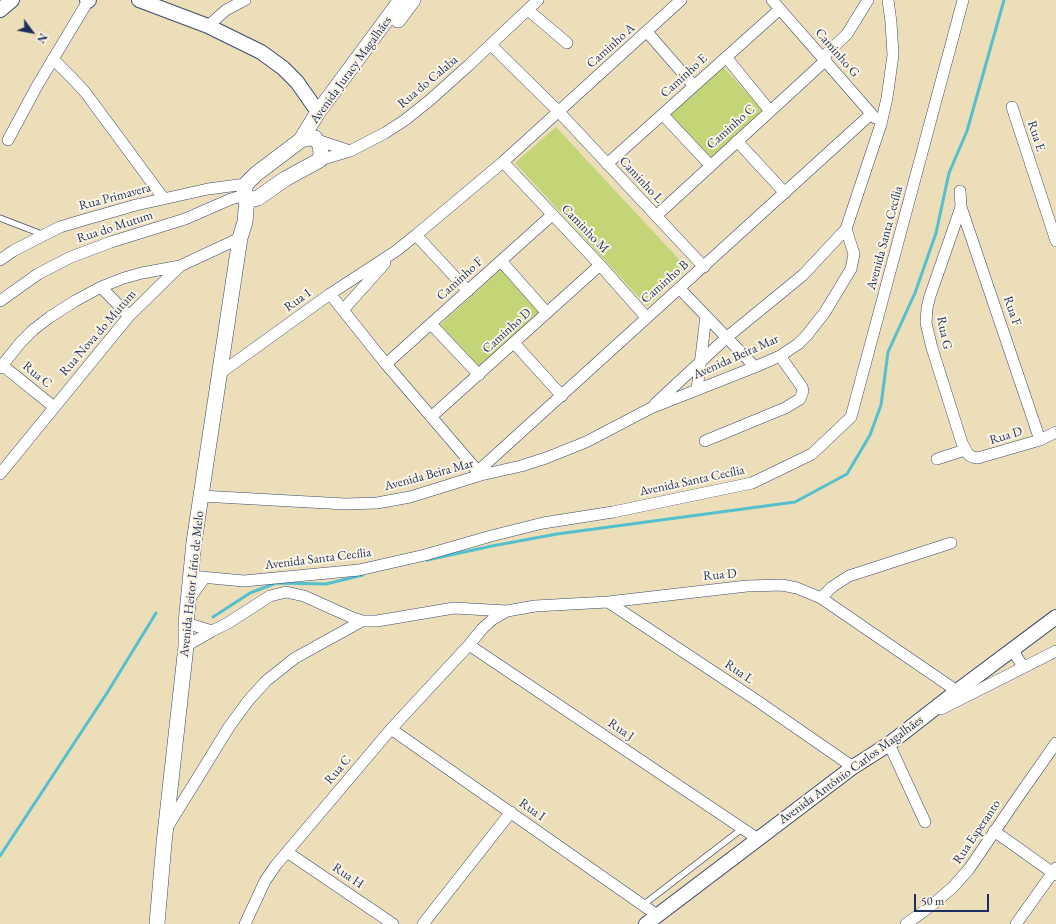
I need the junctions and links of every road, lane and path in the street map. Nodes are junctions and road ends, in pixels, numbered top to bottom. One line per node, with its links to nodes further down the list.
1 (12, 0): 14 (street)
2 (88, 0): 21 (street)
3 (245, 0): 16 (street)
4 (401, 0): 26 (main road, Avenida Juracy Magalhães)
5 (413, 0): 32 (main road, Avenida Juracy Magalhães)
6 (538, 0): 15 (street, Rua do Calaba)
7 (681, 0): 17 (street, Caminho A)
8 (772, 0): 13 (street, Caminho G)
9 (868, 0): 22 (street, Caminho C)
10 (888, 0): 30 (street, Avenida Beira Mar)
11 (963, 0): 94 (street, Avenida Santa Cecília)
12 (146, 1): 16 (street)
13 (780, 9): 20 (street, Caminho E); 22 (street, Caminho G)
14 (0, 10)
15 (528, 10): 18 (street); 19 (street, Rua do Calaba)
16 (208, 26): 26 (street)
17 (647, 32): 23 (street); 27 (street, Caminho A)
18 (567, 43)
19 (491, 45): 27 (street, Caminho L); 34 (street, Rua do Calaba)
20 (726, 57): 23 (street, Caminho E); 25 (street)
21 (52, 59): 31 (street); 43 (street)
22 (824, 59): 25 (street, Caminho C); 28 (street, Caminho G)
23 (694, 86): 29 (street, Caminho E)
24 (1012, 107): 53 (street, Rua E)
25 (770, 111): 33 (street, Caminho C)
26 (318, 112): 32 (main road, Avenida Juracy Magalhães)
27 (559, 112): 36 (street, Rua 1); 37 (street, Caminho L)
28 (871, 114): 30 (street, Caminho G); 41 (street, Caminho B)
29 (663, 115): 37 (street, Caminho E); 38 (street)
30 (880, 124): 49 (street, Avenida Beira Mar)
31 (8, 140)
32 (311, 140): 34 (street); 35 (main road); 40 (main road)
33 (737, 141): 38 (street, Caminho C); 41 (street)
34 (350, 151): 35 (street, Rua do Calaba)
35 (320, 160): 42 (main road)
36 (503, 162): 45 (street, Caminho M); 51 (street, Rua 1)
37 (607, 164): 46 (street, Caminho L)
38 (710, 165): 46 (street, Caminho C)
39 (960, 191): 44 (street, Rua F)
40 (240, 192): 42 (main road); 43 (street, Rua Primavera); 48 (main road, Avenida Heitor Lírio de Melo); 64 (street, Rua do Mutum)
41 (785, 193): 59 (street, Caminho B)
42 (264, 194): 48 (main road, Avenida Heitor Lírio de Melo)
43 (164, 198): 50 (street, Rua Primavera)
44 (961, 207): 86 (street, Rua F); 88 (street, Rua G)
45 (552, 215): 56 (street, Caminho F); 57 (street, Caminho M)
46 (656, 216): 59 (street, Caminho L)
47 (0, 218): 50 (lane)
48 (245, 222): 52 (main road, Avenida Heitor Lírio de Melo)
49 (846, 230): 71 (street, Avenida Beira Mar); 73 (street, Avenida Beira Mar)
50 (44, 235): 55 (street, Rua Primavera)
51 (416, 235): 54 (street, Rua 1); 62 (street)
52 (240, 238): 58 (street, Rua Nova do Mutum); 78 (main road, Avenida Heitor Lírio de Melo)
53 (1056, 241)
54 (396, 251): 63 (street, Rua 1); 65 (street, Rua 1)
55 (0, 260)
56 (501, 261): 62 (street, Caminho F); 66 (street)
57 (600, 265): 66 (street, Caminho D); 69 (street, Caminho M)
58 (180, 266): 60 (street); 67 (street, Rua Nova do Mutum)
59 (704, 267): 61 (street, Caminho B)
60 (101, 287): 67 (street); 76 (street)
61 (679, 288): 68 (street); 69 (street, Caminho B)
62 (468, 291): 70 (street, Caminho F)
63 (330, 294): 65 (street); 78 (street, Rua 1)
64 (0, 301)
65 (343, 310): 75 (street)
66 (547, 313): 72 (street, Caminho D)
67 (128, 316): 82 (street, Rua Nova do Mutum)
68 (706, 316): 71 (street); 74 (street)
69 (646, 317): 81 (street, Caminho B)
70 (431, 324): 75 (street, Caminho F); 79 (street)
71 (726, 338): 74 (street, Avenida Beira Mar); 77 (street)
72 (514, 343): 79 (street, Caminho D); 81 (street)
73 (780, 356): 77 (street, Avenida Beira Mar); 87 (street)
74 (699, 362): 80 (street); 83 (street, Avenida Beira Mar)
75 (386, 364): 84 (street)
76 (1, 366): 82 (street, Rua C)
77 (755, 367): 80 (street, Avenida Beira Mar)
78 (219, 374): 92 (main road, Avenida Heitor Lírio de Melo)
79 (480, 374): 84 (street, Caminho D)
80 (697, 390): 83 (street, Avenida Beira Mar)
81 (562, 396): 91 (street, Caminho B)
82 (54, 407): 90 (street, Rua Nova do Mutum)
83 (651, 408): 91 (street, Avenida Beira Mar)
84 (431, 417): 91 (street)
85 (1056, 432): 86 (street, Rua D)
86 (1040, 440): 88 (street, Rua D)
87 (705, 441)
88 (963, 446): 89 (street)
89 (937, 459)
90 (0, 474)
91 (479, 474): 92 (street, Avenida Beira Mar)
92 (201, 496): 94 (main road, Avenida Heitor Lírio de Melo)
93 (951, 543): 95 (street)
94 (198, 576): 100 (main road, Avenida Heitor Lírio de Melo)
95 (821, 598): 96 (street, Rua D); 107 (street, Rua D)
96 (608, 602): 97 (street, Rua D); 112 (street, Rua L)
97 (507, 611): 99 (street); 102 (street, Rua D)
98 (1056, 617): 104 (street, Avenida Antônio Carlos Magalhães)
99 (362, 621): 101 (street); 116 (street)
100 (186, 622): 101 (street); 103 (main road, Avenida Heitor Lírio de Melo)
101 (212, 631): 103 (street)
102 (469, 645): 109 (street, Rua C); 115 (street, Rua J)
103 (186, 646): 116 (main road, Avenida Heitor Lírio de Melo)
104 (1012, 649): 106 (street); 107 (street, Avenida Antônio Carlos Magalhães)
105 (1056, 651): 106 (street)
106 (1023, 667): 108 (street)
107 (957, 691): 108 (street, Avenida Antônio Carlos Magalhães)
108 (922, 719): 111 (street, Avenida Antônio Carlos Magalhães)
109 (390, 729): 113 (street, Rua I); 119 (street, Rua C)
110 (1056, 743): 117 (street, Rua Esperanto)
111 (889, 744): 112 (street, Avenida Antônio Carlos Magalhães); 114 (street)
112 (853, 767): 118 (street, Avenida Antônio Carlos Magalhães)
113 (510, 812): 121 (street, Rua I); 126 (street)
114 (925, 822)
115 (743, 828): 118 (street, Rua J); 121 (lane)
116 (166, 829): 123 (main road, Avenida Heitor Lírio de Melo)
117 (994, 831): 120 (street); 127 (street, Rua Esperanto)
118 (758, 839): 122 (street, Avenida Antônio Carlos Magalhães)
119 (287, 852): 124 (street, Rua C); 125 (street, Rua H)
120 (1055, 872): 128 (street)
121 (643, 905): 122 (street, Rua I)
122 (652, 920)
123 (157, 924)
124 (245, 924)
125 (393, 924)
126 (423, 924)
127 (906, 924)
128 (1016, 924)

